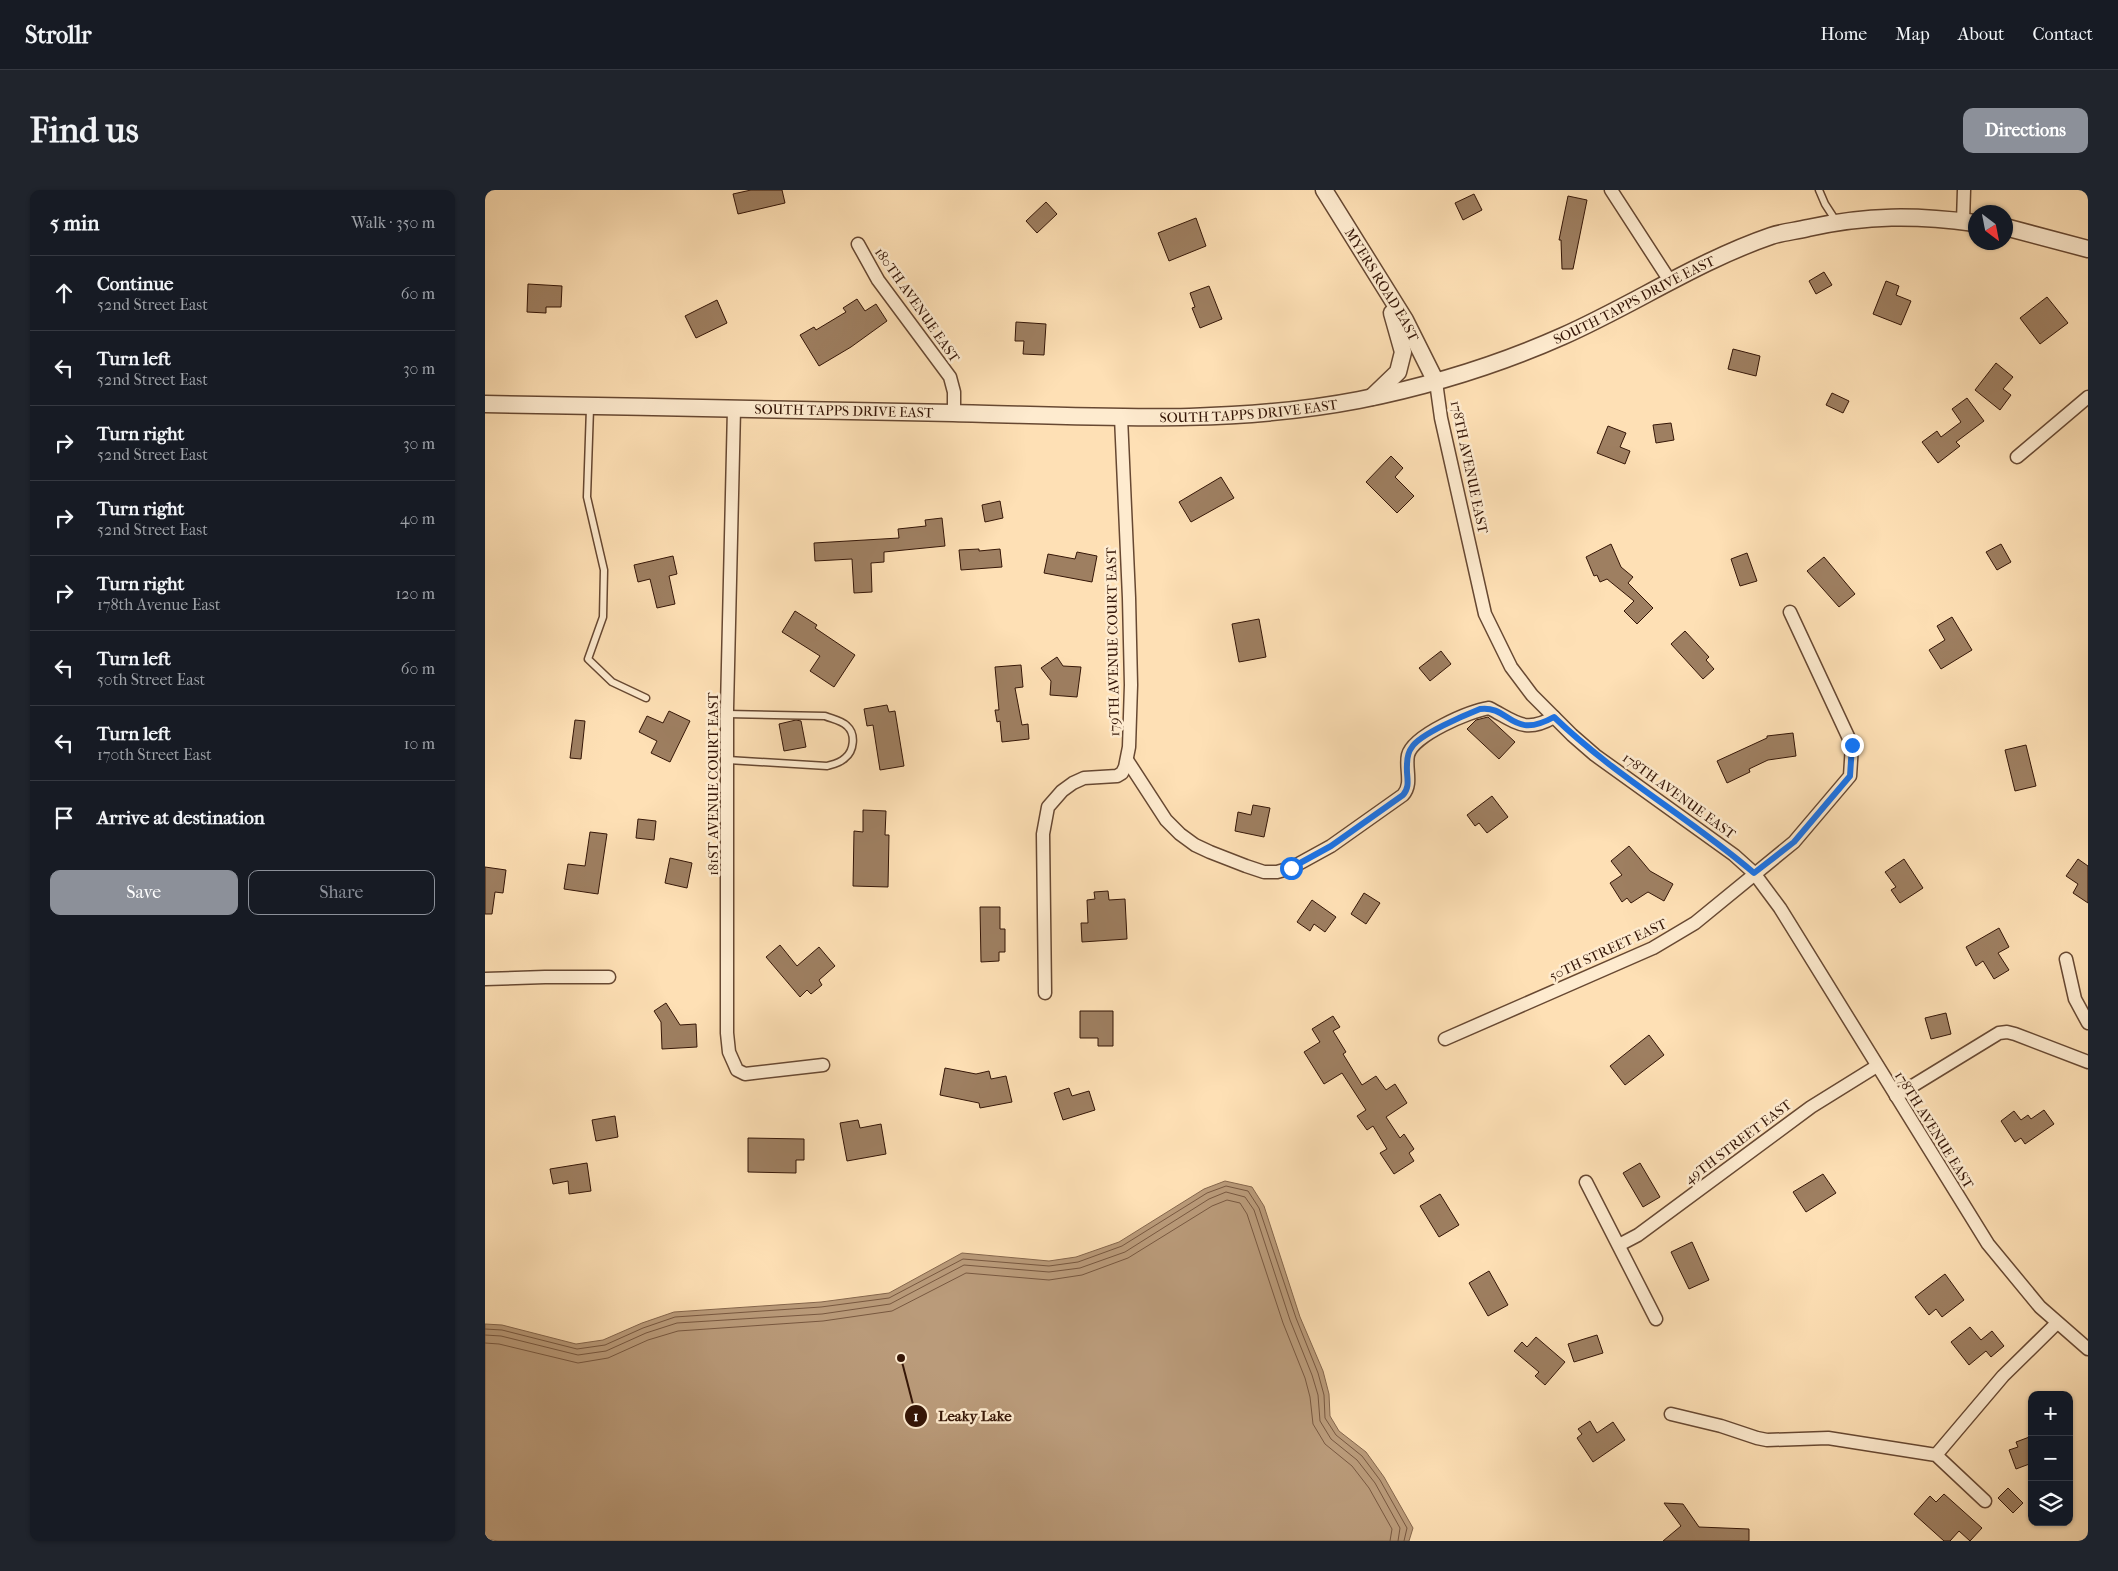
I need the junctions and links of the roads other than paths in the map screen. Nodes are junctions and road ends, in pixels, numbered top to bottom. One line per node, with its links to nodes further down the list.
1 (1324, 190): 12 (street, MYERS ROAD EAST)
2 (1611, 190): 11 (street)
3 (1819, 190): 6 (lane)
4 (1964, 190): 5 (street)
5 (1968, 216)
6 (1837, 222): 7 (street, SOUTH TAPPS DRIVE EAST); 11 (street, SOUTH TAPPS DRIVE EAST)
7 (1968, 222)
8 (2013, 228): 10 (street)
9 (858, 244): 19 (street, 180TH AVENUE EAST)
10 (2088, 249)
11 (1670, 281): 13 (street, SOUTH TAPPS DRIVE EAST)
12 (1383, 285): 13 (street, MYERS ROAD EAST); 15 (street)
13 (1436, 382): 15 (street, SOUTH TAPPS DRIVE EAST); 25 (street, 178TH AVENUE EAST)
14 (2088, 396): 21 (street)
15 (1372, 397): 20 (street, SOUTH TAPPS DRIVE EAST)
16 (485, 404): 17 (street, SOUTH TAPPS DRIVE EAST)
17 (590, 406): 18 (street, SOUTH TAPPS DRIVE EAST); 23 (lane)
18 (734, 409): 19 (street, SOUTH TAPPS DRIVE EAST); 24 (street, 181ST AVENUE COURT EAST)
19 (954, 413): 20 (street, SOUTH TAPPS DRIVE EAST)
20 (1121, 417): 27 (street, 179TH AVENUE COURT EAST)
21 (2017, 457)
22 (1790, 612): 28 (street, 50TH STREET EAST)
23 (646, 698)
24 (727, 714): 26 (street, 181ST AVENUE COURT EAST); 26 (lane)
25 (1554, 717): 27 (street); 28 (street, 178TH AVENUE EAST)
26 (728, 760): 36 (street, 181ST AVENUE COURT EAST)
27 (1127, 760): 32 (street)
28 (1754, 873): 34 (street, 50TH STREET EAST); 37 (street, 178TH AVENUE EAST)
29 (2065, 959): 33 (street)
30 (609, 977): 31 (street)
31 (485, 979)
32 (1045, 993)
33 (2088, 1023)
34 (1445, 1039)
35 (2088, 1062): 38 (street)
36 (823, 1065)
37 (1877, 1066): 38 (street, 178TH AVENUE EAST); 40 (street, 49TH STREET EAST)
38 (1896, 1096): 42 (street, 178TH AVENUE EAST)
39 (1586, 1182): 40 (street)
40 (1619, 1245): 41 (street)
41 (1656, 1319)
42 (2057, 1323): 43 (street, 178TH AVENUE EAST); 45 (street)
43 (2088, 1349)
44 (1671, 1414): 45 (street)
45 (1936, 1455): 46 (street)
46 (1985, 1501)

